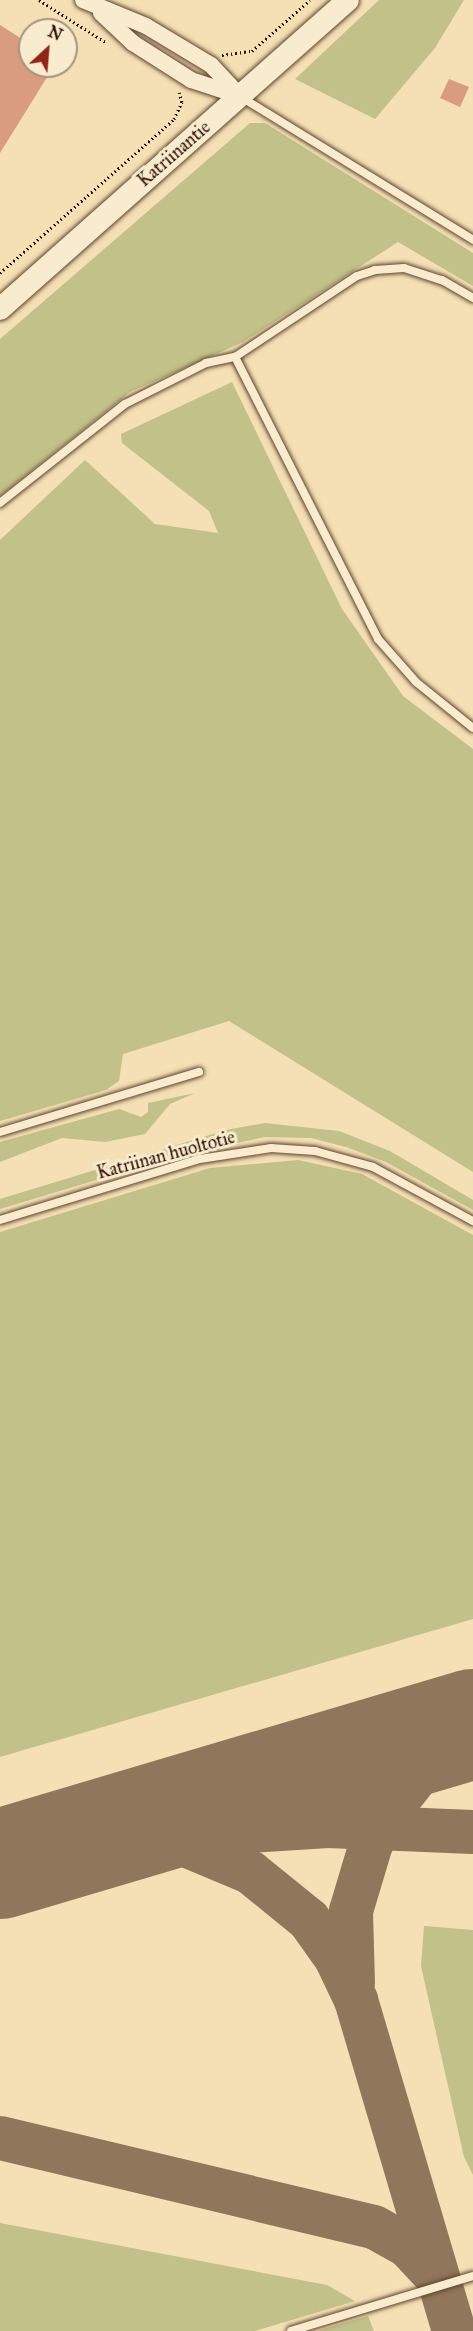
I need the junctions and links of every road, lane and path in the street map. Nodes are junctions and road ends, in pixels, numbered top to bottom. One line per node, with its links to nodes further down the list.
1 (310, 0): 4 (path)
2 (348, 0): 6 (main road, Katriinantie)
3 (89, 4): 4 (street); 5 (street)
4 (211, 65): 6 (street)
5 (191, 80): 6 (street); 8 (path)
6 (240, 96): 7 (lane); 10 (main road, Katriinantie)
7 (473, 240)
8 (0, 273)
9 (473, 298): 11 (lane)
10 (0, 309)
11 (235, 357): 12 (lane); 13 (lane)
12 (0, 502)
13 (473, 728)
14 (199, 1072): 15 (lane)
15 (0, 1132)
16 (0, 1220): 17 (lane, Katriinan huoltotie)
17 (473, 1221)
18 (473, 2276): 19 (lane)
19 (291, 2331)

